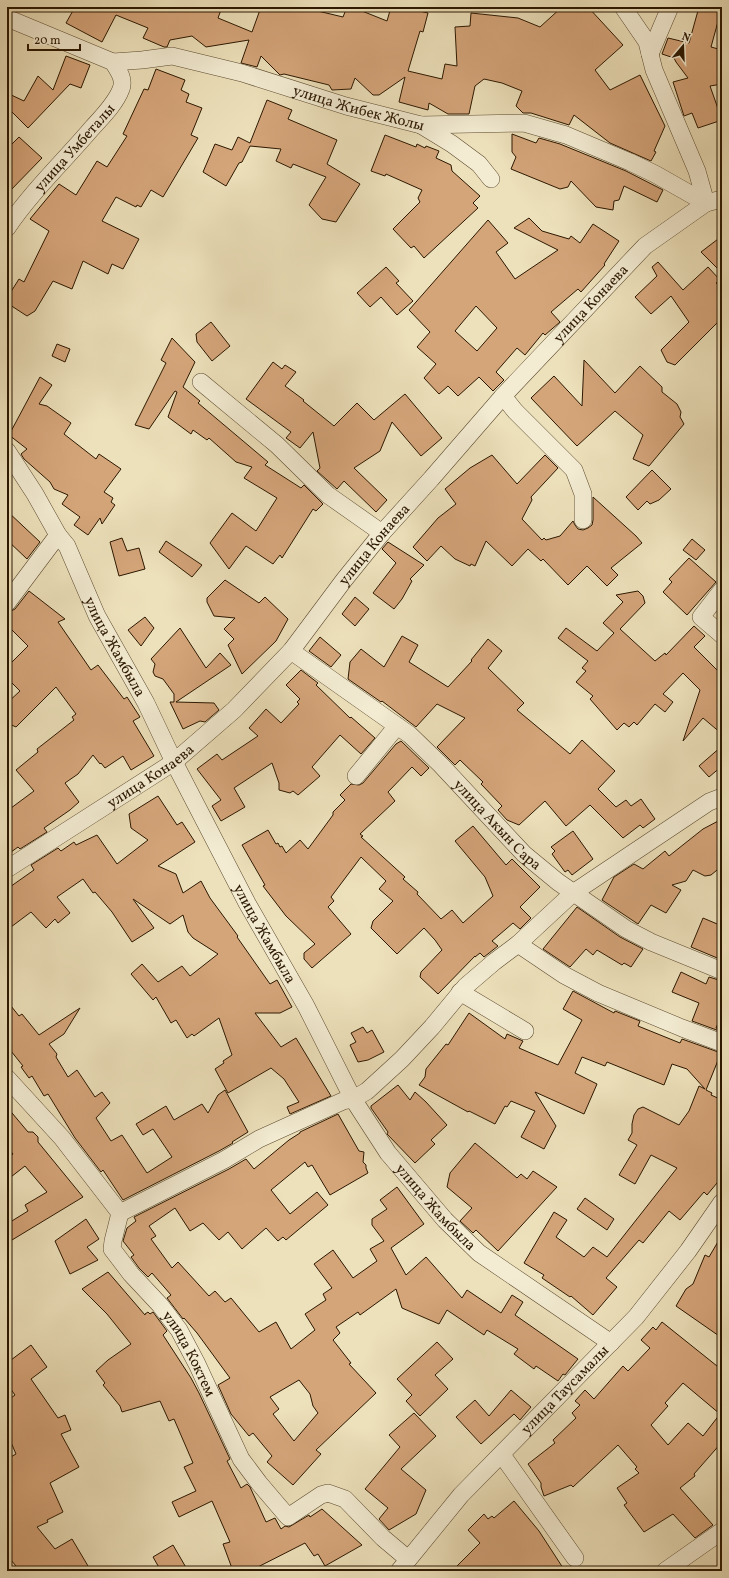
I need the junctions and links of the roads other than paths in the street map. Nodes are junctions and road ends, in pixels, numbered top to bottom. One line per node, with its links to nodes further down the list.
1 (623, 7): 4 (street)
2 (670, 7): 4 (street)
3 (7, 18): 5 (street, улица Жибек Жолы)
4 (650, 54): 8 (street)
5 (112, 62): 6 (street, улица Жибек Жолы); 9 (street, улица Умбеталы)
6 (421, 125): 7 (street); 8 (street, улица Жибек Жолы)
7 (491, 179)
8 (718, 200): 11 (street, улица Конаева)
9 (7, 228)
10 (201, 382): 14 (street)
11 (503, 396): 13 (street); 14 (street, улица Конаева)
12 (7, 451): 15 (street, улица Жамбыла)
13 (583, 520)
14 (382, 533): 19 (street, улица Конаева)
15 (58, 535): 17 (street); 21 (street, улица Жамбыла)
16 (722, 590): 18 (street)
17 (7, 603)
18 (722, 635)
19 (291, 651): 20 (street, улица Акын Сара); 21 (street, улица Конаева)
20 (397, 726): 22 (street); 25 (street, улица Акын Сара)
21 (174, 762): 24 (street, улица Конаева); 32 (street, улица Жамбыла)
22 (356, 776)
23 (722, 797): 25 (street)
24 (7, 868)
25 (573, 893): 26 (street); 27 (street, улица Акын Сара)
26 (518, 944): 28 (street); 30 (street)
27 (722, 971)
28 (460, 992): 29 (street); 32 (street)
29 (525, 1031)
30 (722, 1043)
31 (7, 1078): 34 (street)
32 (353, 1099): 34 (street); 35 (street, улица Жамбыла)
33 (722, 1202): 35 (street, улица Таусамалы)
34 (120, 1213): 39 (street, улица Коктем)
35 (611, 1343): 36 (street, улица Таусамалы)
36 (502, 1455): 38 (street); 39 (street, улица Таусамалы)
37 (722, 1531): 40 (street)
38 (575, 1558)
39 (403, 1565)
40 (665, 1571)

